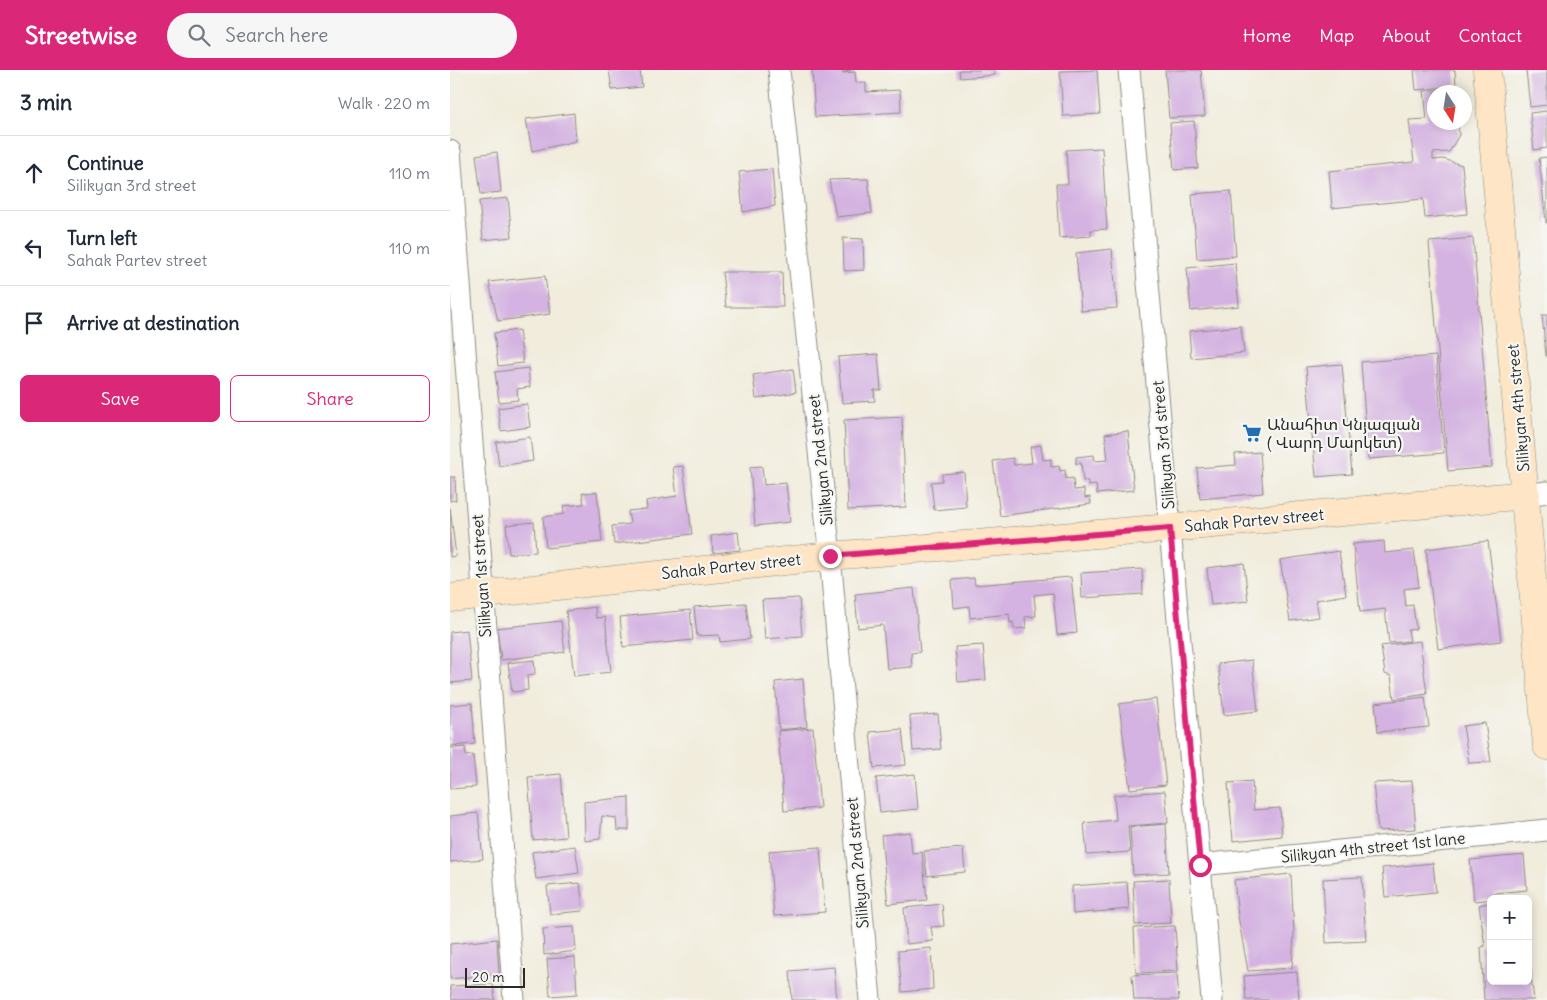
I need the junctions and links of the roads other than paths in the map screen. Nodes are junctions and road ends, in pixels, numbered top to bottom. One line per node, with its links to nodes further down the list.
1 (779, 70): 7 (street, Silikyan 2nd street)
2 (1129, 70): 6 (street, Silikyan 3rd street)
3 (1487, 70): 5 (main road, Silikyan 4th street)
4 (450, 151): 8 (street, Silikyan 1st street)
5 (1537, 493): 6 (main road, Sahak Partev street); 10 (main road, Silikyan 4th street)
6 (1170, 528): 7 (main road, Sahak Partev street); 12 (street, Silikyan 3rd street)
7 (830, 556): 8 (main road, Sahak Partev street); 14 (street, Silikyan 2nd street)
8 (482, 593): 9 (main road, Sahak Partev street); 13 (street, Silikyan 1st street)
9 (450, 598)
10 (1547, 746)
11 (1547, 830): 12 (street, Silikyan 4th street 1st lane)
12 (1200, 865): 15 (street, Silikyan 3rd street)
13 (514, 1000)
14 (870, 1000)
15 (1212, 1000)

